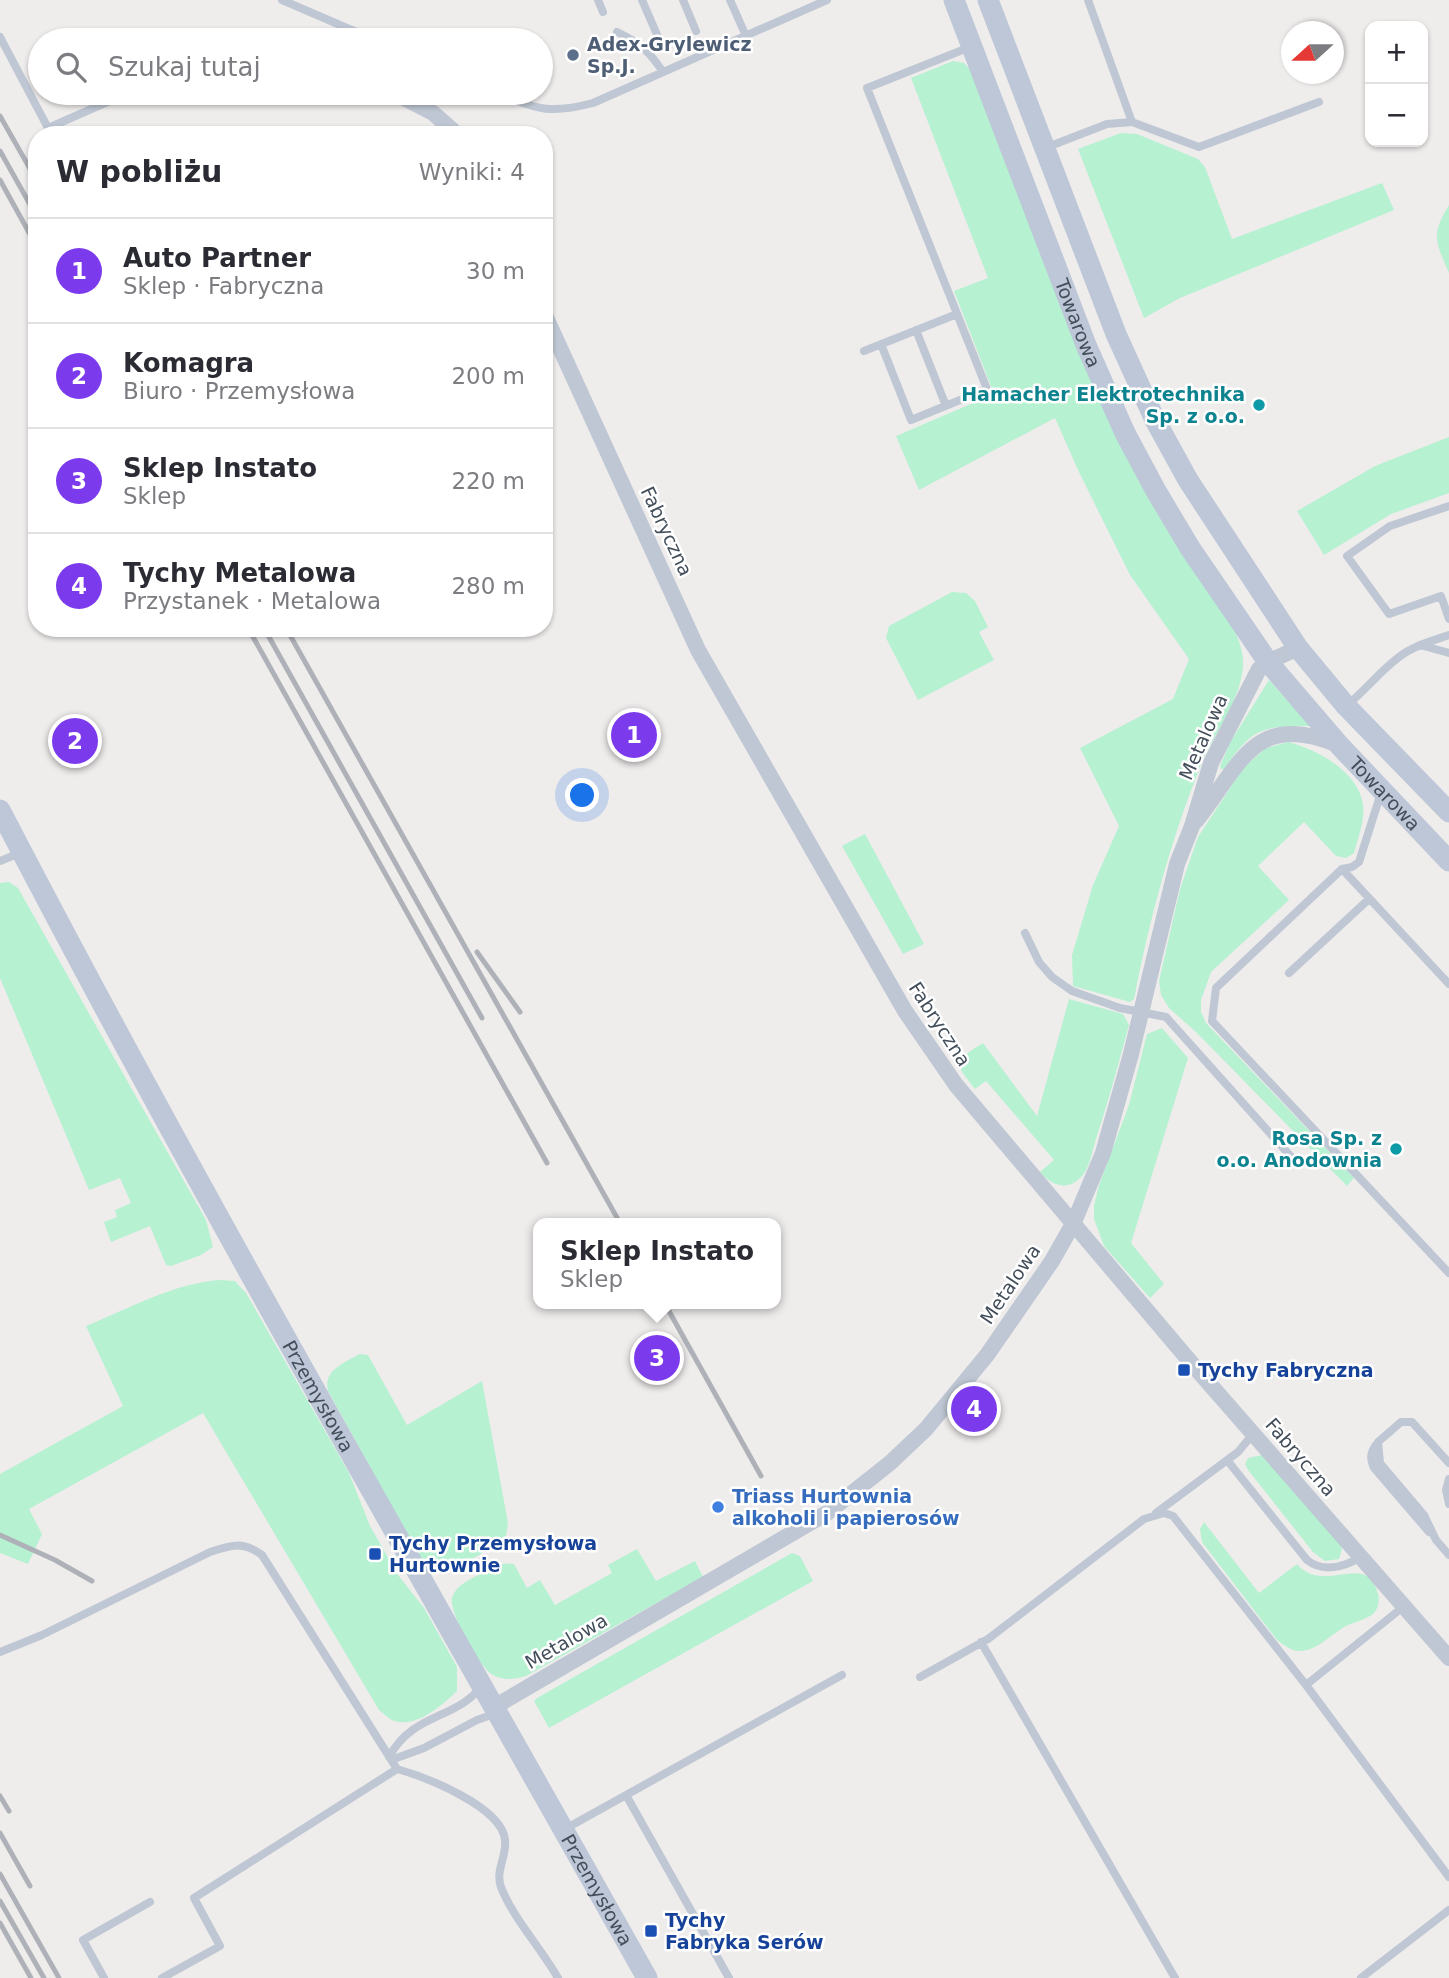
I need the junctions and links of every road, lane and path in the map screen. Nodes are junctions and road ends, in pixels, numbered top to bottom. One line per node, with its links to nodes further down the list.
1 (282, 0): 11 (lane)
2 (598, 0): 10 (lane)
3 (642, 0): 16 (lane)
4 (682, 0): 12 (lane)
5 (730, 0): 14 (lane)
6 (827, 0): 14 (lane)
7 (954, 0): 17 (street, Towarowa)
8 (988, 0): 29 (street, Towarowa)
9 (1087, 0): 25 (lane)
10 (603, 12)
11 (347, 28)
12 (696, 31)
13 (617, 32): 18 (lane)
14 (746, 36): 18 (lane)
15 (0, 37): 19 (lane)
16 (658, 37)
17 (972, 46): 30 (lane); 42 (street, Towarowa)
18 (663, 72): 24 (lane)
19 (28, 90)
20 (1319, 103): 25 (lane)
21 (36, 105): 26 (lane)
22 (101, 105): 27 (lane)
23 (417, 105): 28 (street)
24 (530, 105)
25 (1132, 122): 29 (lane)
26 (47, 126)
27 (53, 126)
28 (448, 126)
29 (1044, 149): 40 (street, Towarowa)
30 (957, 314): 31 (lane); 35 (lane)
31 (916, 330): 33 (lane); 35 (lane)
32 (553, 333): 59 (street, Fabryczna)
33 (881, 344): 34 (lane); 35 (lane)
34 (864, 351)
35 (946, 406)
36 (1449, 506): 37 (lane)
37 (1449, 619)
38 (1449, 635): 39 (lane)
39 (1420, 645): 41 (lane); 43 (lane)
40 (1298, 648): 42 (street); 43 (street, Towarowa)
41 (1449, 653)
42 (1268, 662): 44 (street, Towarowa); 48 (street, Metalowa)
43 (1346, 706): 47 (street, Towarowa)
44 (1340, 746): 45 (street, Towarowa); 48 (street)
45 (1381, 791): 51 (street, Towarowa); 52 (lane)
46 (0, 810): 49 (street, Przemysłowa)
47 (1449, 812)
48 (1192, 826): 57 (street, Metalowa)
49 (22, 852): 50 (lane); 76 (street, Przemysłowa)
50 (0, 861)
51 (1449, 861)
52 (1342, 869): 53 (lane); 60 (lane)
53 (1369, 899): 55 (lane); 56 (lane)
54 (1025, 933): 57 (lane)
55 (1290, 974)
56 (1449, 984)
57 (1140, 1012): 58 (lane); 59 (street, Metalowa)
58 (1294, 1160)
59 (1074, 1222): 61 (street, Fabryczna); 77 (street, Metalowa)
60 (1449, 1273)
61 (1253, 1434): 62 (lane); 68 (street, Fabryczna)
62 (1227, 1460): 66 (lane); 68 (lane)
63 (1449, 1463): 67 (lane)
64 (1449, 1479): 65 (lane)
65 (1449, 1504)
66 (1154, 1515): 70 (lane); 75 (lane)
67 (1449, 1555)
68 (1361, 1557): 69 (street, Fabryczna)
69 (1403, 1607): 72 (street, Fabryczna); 75 (lane)
70 (981, 1643): 74 (lane); 90 (lane)
71 (0, 1652): 78 (lane)
72 (1449, 1658)
73 (842, 1675): 80 (lane)
74 (919, 1677)
75 (1306, 1685): 82 (lane)
76 (481, 1686): 77 (street, Przemysłowa); 78 (lane)
77 (496, 1711): 78 (lane); 81 (street, Przemysłowa)
78 (390, 1758): 79 (lane)
79 (397, 1769): 86 (lane); 87 (lane)
80 (626, 1795): 81 (lane); 89 (lane)
81 (563, 1831): 88 (street, Przemysłowa)
82 (1449, 1877)
83 (149, 1902): 85 (lane)
84 (1449, 1910): 91 (lane)
85 (104, 1978)
86 (162, 1978)
87 (558, 1978)
88 (647, 1978)
89 (729, 1978)
90 (1175, 1978)
91 (1360, 1978)

